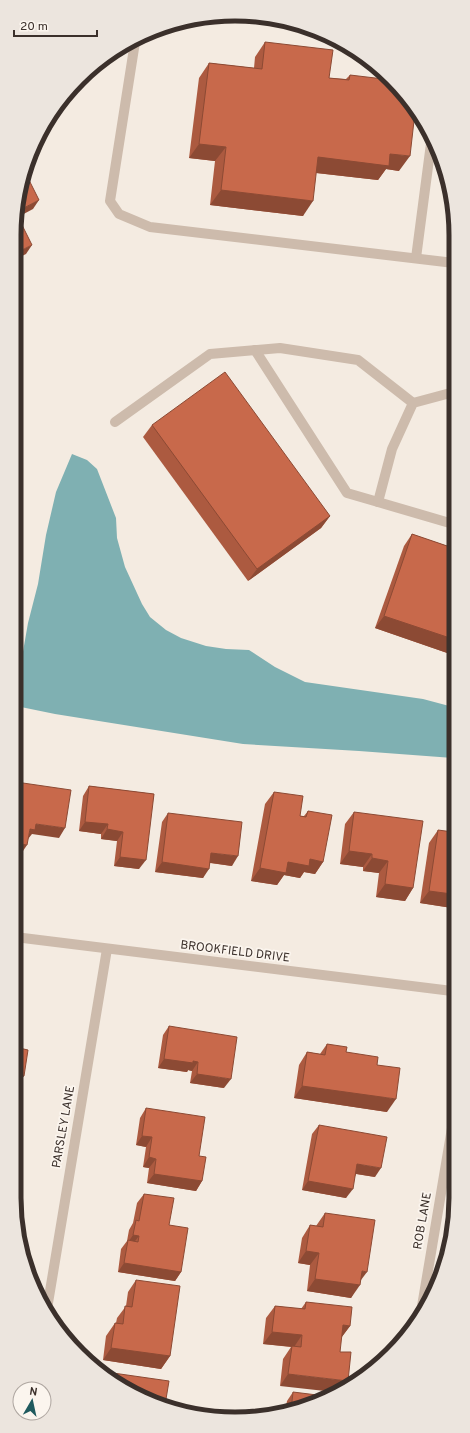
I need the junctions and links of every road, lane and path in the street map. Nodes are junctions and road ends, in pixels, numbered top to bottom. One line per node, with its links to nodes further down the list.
1 (134, 46): 3 (street)
2 (430, 148): 3 (street)
3 (416, 258): 4 (street)
4 (449, 262)
5 (256, 350): 7 (street); 8 (street); 9 (street)
6 (449, 393): 7 (street)
7 (413, 402): 9 (street)
8 (116, 422)
9 (378, 502): 10 (street)
10 (449, 523)
11 (21, 938): 12 (street, BROOKFIELD DRIVE)
12 (107, 949): 13 (street, BROOKFIELD DRIVE); 16 (street, PARSLEY LANE)
13 (449, 991)
14 (449, 1146): 15 (street, ROB LANE)
15 (423, 1300)
16 (48, 1302)

